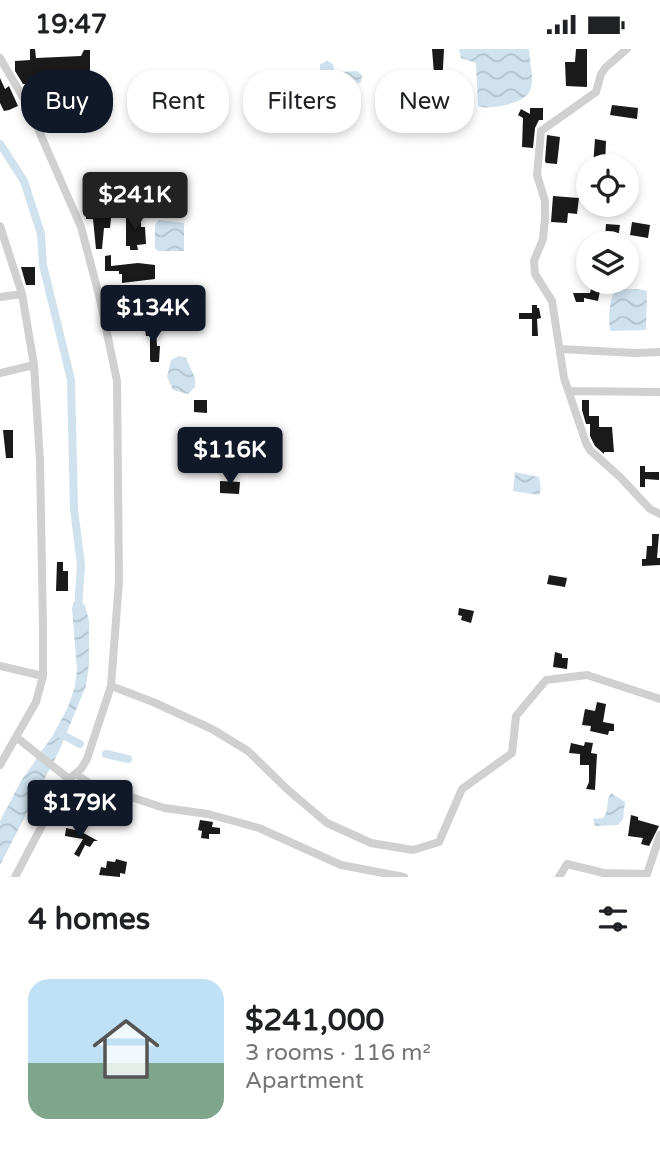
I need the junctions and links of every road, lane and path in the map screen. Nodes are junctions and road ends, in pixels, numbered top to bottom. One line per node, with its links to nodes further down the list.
1 (627, 49): 6 (street)
2 (0, 58): 15 (street)
3 (0, 226): 4 (street)
4 (22, 294): 5 (street); 8 (street)
5 (0, 297)
6 (561, 349): 7 (street); 10 (street)
7 (660, 352)
8 (34, 365): 9 (street); 14 (street)
9 (0, 373)
10 (569, 391): 11 (street); 12 (street)
11 (660, 392)
12 (660, 514)
13 (0, 666): 14 (street)
14 (43, 676): 17 (street)
15 (111, 686): 16 (street); 19 (street)
16 (660, 699)
17 (16, 737): 18 (street); 19 (street)
18 (0, 765)
19 (72, 777): 22 (street); 23 (street)
20 (660, 835): 21 (street)
21 (646, 876): 24 (street)
22 (15, 877)
23 (404, 877)
24 (559, 877)

